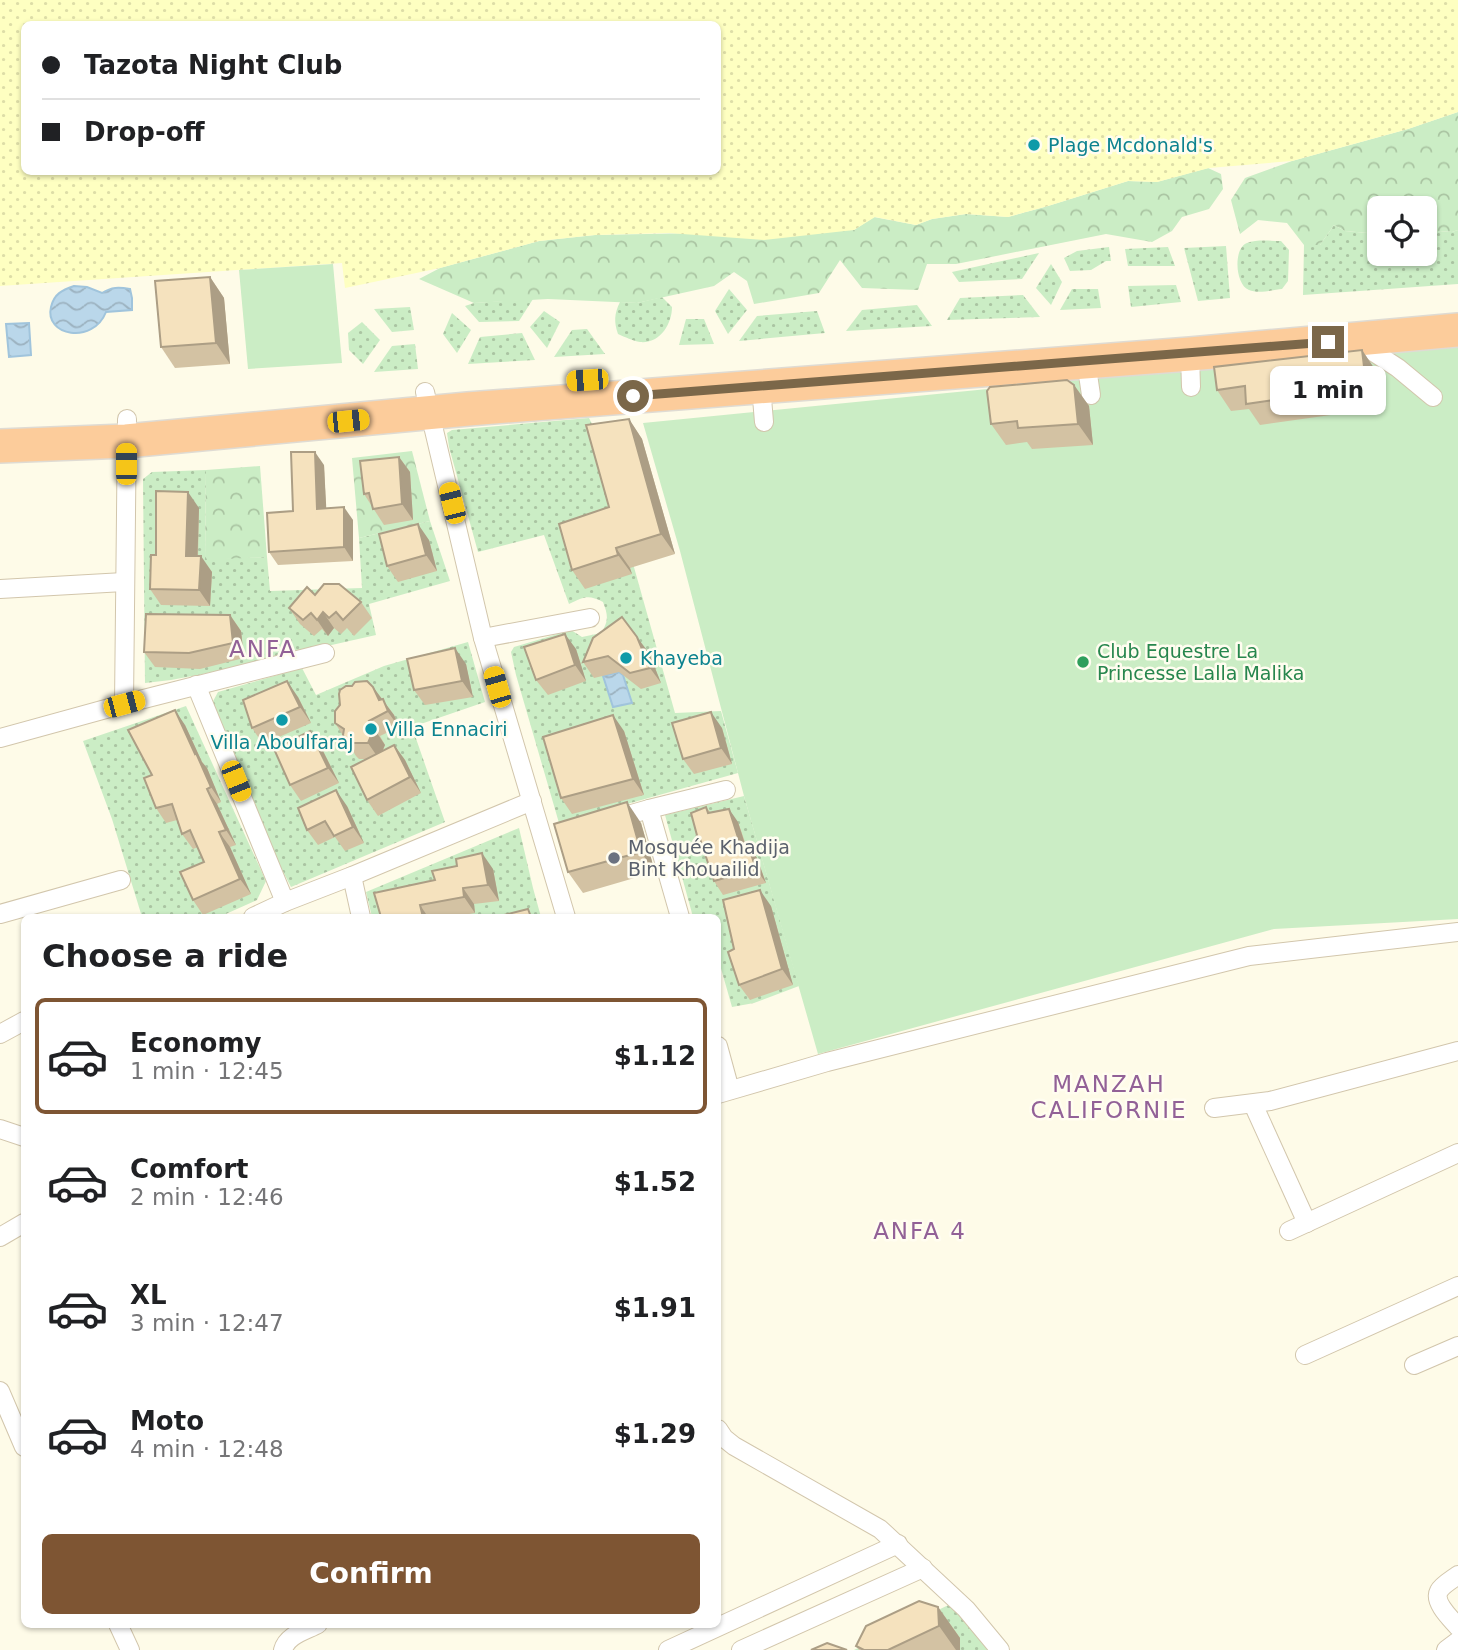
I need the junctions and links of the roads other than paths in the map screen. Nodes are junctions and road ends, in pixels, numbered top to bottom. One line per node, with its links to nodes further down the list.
1 (1458, 311): 3 (highway)
2 (1458, 330): 3 (highway)
3 (1372, 332): 4 (highway); 6 (highway); 10 (street)
4 (1190, 354): 5 (highway); 8 (street)
5 (1086, 361): 7 (highway); 9 (street)
6 (715, 380): 7 (highway); 11 (highway)
7 (761, 386): 12 (street)
8 (1191, 387)
9 (1091, 395)
10 (1433, 397)
11 (428, 402): 14 (highway); 19 (street)
12 (764, 422)
13 (0, 426): 14 (highway)
14 (126, 430): 15 (highway); 16 (street)
15 (0, 446)
16 (124, 582): 17 (street); 22 (street)
17 (0, 589)
18 (590, 618): 19 (street)
19 (483, 638): 25 (street)
20 (325, 653): 21 (street)
21 (196, 685): 22 (street); 30 (street)
22 (124, 704): 23 (street)
23 (0, 738)
24 (726, 790): 26 (street)
25 (532, 801): 28 (street); 34 (street)
26 (649, 809): 27 (street); 35 (street)
27 (596, 824)
28 (352, 876): 30 (street); 33 (street)
29 (121, 880): 31 (street)
30 (285, 902): 32 (street)
31 (0, 914)
32 (259, 914)
33 (360, 914)
34 (565, 914)
35 (679, 914)
36 (1458, 932): 41 (street)
37 (21, 1023): 38 (street)
38 (0, 1034)
39 (1458, 1051): 42 (street)
40 (721, 1069): 41 (street)
41 (724, 1092)
42 (1254, 1104): 43 (street); 47 (street)
43 (1214, 1108)
44 (0, 1129): 45 (street)
45 (21, 1136)
46 (1458, 1153): 47 (street)
47 (1307, 1223): 49 (street)
48 (21, 1225): 50 (street)
49 (1289, 1231)
50 (0, 1237)
51 (1458, 1286): 53 (street)
52 (1458, 1346): 54 (street)
53 (1305, 1355)
54 (1414, 1365)
55 (0, 1391): 57 (street)
56 (721, 1437): 58 (street)
57 (21, 1440)
58 (898, 1545): 59 (street); 61 (street)
59 (923, 1568): 70 (street); 71 (street)
60 (1458, 1575): 62 (street)
61 (721, 1626)
62 (1458, 1627)
63 (120, 1628): 67 (street)
64 (310, 1628): 68 (street)
65 (716, 1628): 69 (street)
66 (1458, 1641): 72 (street)
67 (130, 1650)
68 (283, 1650)
69 (668, 1650)
70 (741, 1650)
71 (1000, 1650)
72 (1446, 1650)

